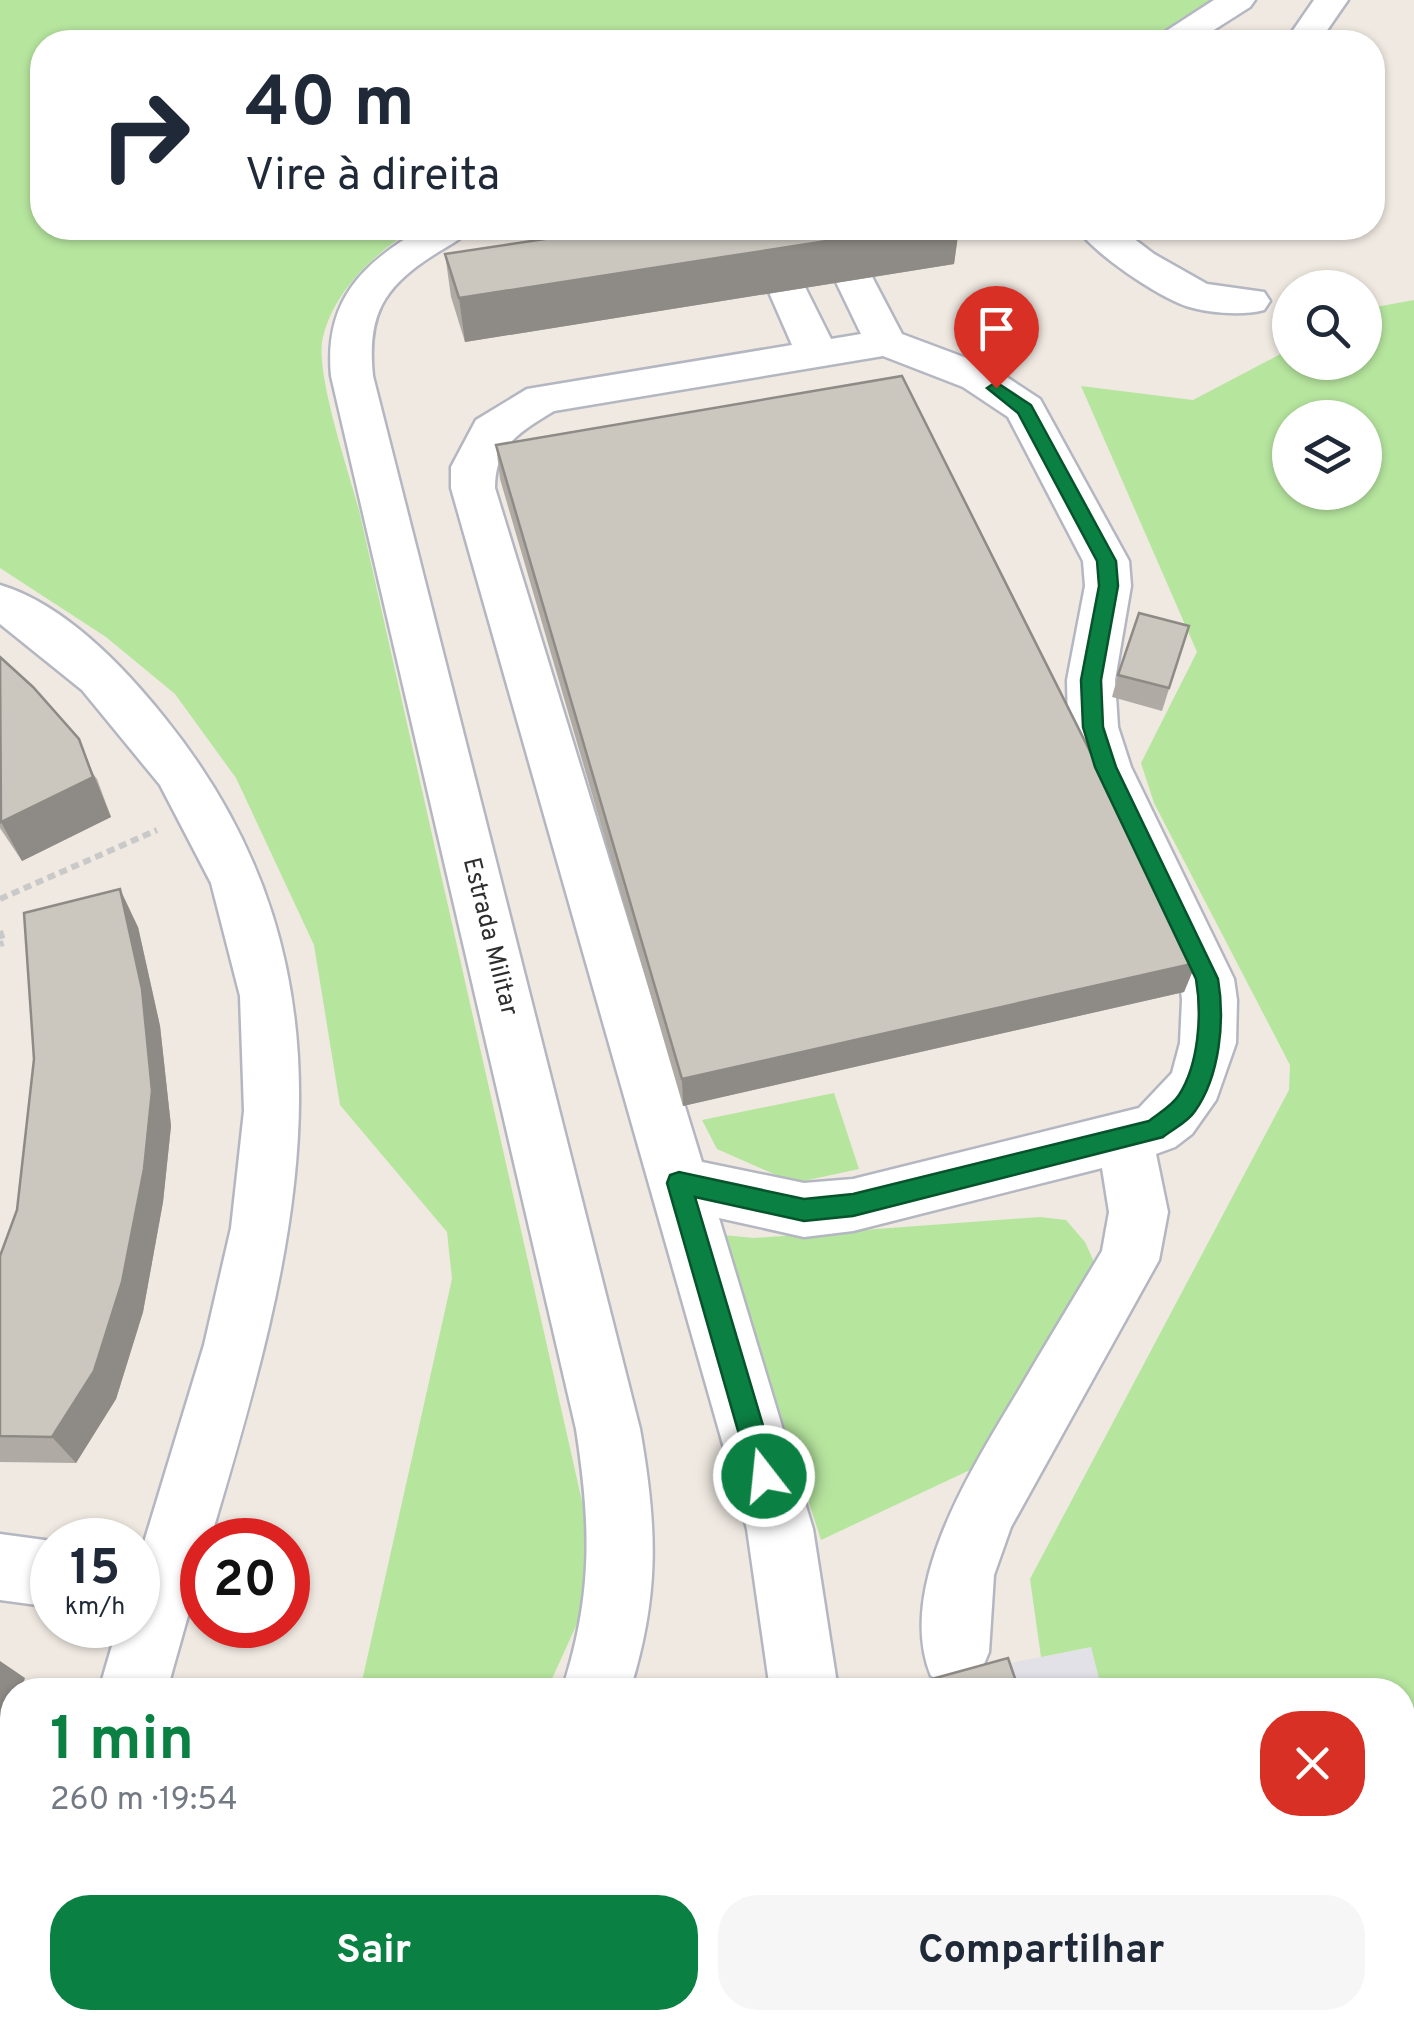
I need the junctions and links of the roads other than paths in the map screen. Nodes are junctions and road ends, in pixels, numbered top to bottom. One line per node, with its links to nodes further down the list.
1 (1241, 0): 3 (street); 4 (street)
2 (1332, 0): 5 (street)
3 (1192, 30)
4 (1227, 30)
5 (1311, 30)
6 (431, 240): 22 (street, Estrada Militar)
7 (1112, 240): 10 (street)
8 (855, 280): 11 (street)
9 (788, 290): 12 (street)
10 (1250, 301)
11 (886, 343): 12 (street); 14 (street)
12 (817, 354): 15 (street)
13 (0, 602): 16 (street)
14 (1122, 1138): 15 (street); 20 (street)
15 (679, 1183): 23 (street)
16 (160, 1556)
17 (0, 1567): 18 (street)
18 (30, 1571)
19 (140, 1648): 21 (street)
20 (955, 1652)
21 (135, 1678)
22 (599, 1678)
23 (802, 1678)

